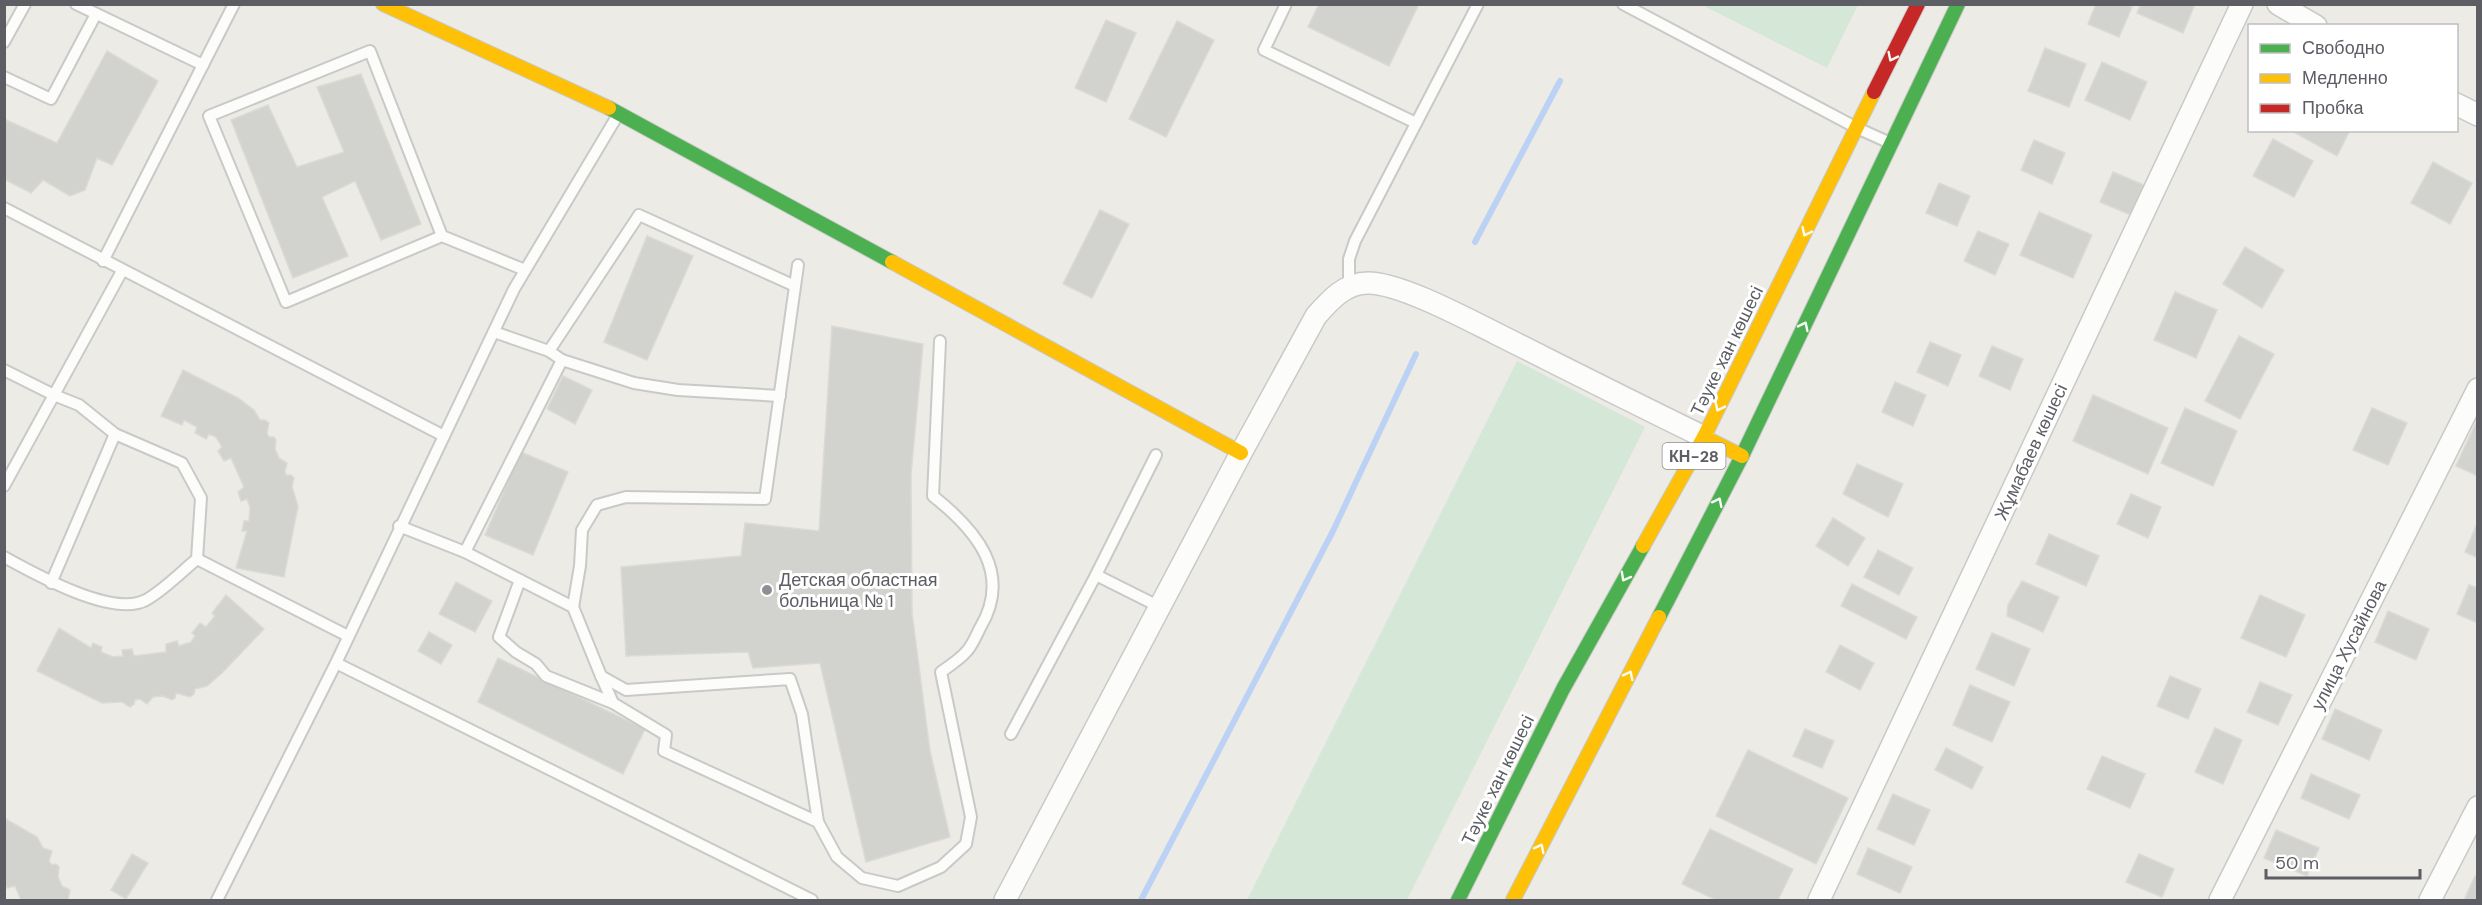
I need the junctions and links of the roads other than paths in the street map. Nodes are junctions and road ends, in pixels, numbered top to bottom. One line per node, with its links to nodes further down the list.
1 (25, 4): 14 (lane)
2 (76, 4): 12 (lane)
3 (234, 4): 15 (lane)
4 (383, 4): 18 (main road)
5 (1286, 4): 20 (lane)
6 (1478, 4): 20 (lane)
7 (1623, 4): 21 (lane)
8 (1918, 4): 21 (main road, Тәуке хан көшесі / КН-28, one-way to 21)
9 (1958, 4): 22 (main road, КН-28)
10 (2242, 4): 67 (street, Жұмабаев көшесі)
11 (2278, 4): 13 (street)
12 (96, 14): 15 (lane); 16 (lane)
13 (2313, 24)
14 (4, 42)
15 (203, 65): 25 (lane)
16 (4, 76)
17 (2458, 105): 19 (street)
18 (619, 111): 27 (lane); 42 (main road)
19 (2478, 115)
20 (1416, 123): 30 (lane)
21 (1857, 128): 22 (lane); 41 (main road, Тәуке хан көшесі / КН-28, one-way to 41)
22 (1891, 144): 44 (main road, КН-28, one-way to 22)
23 (4, 208): 25 (lane)
24 (442, 236): 24 (lane); 27 (lane)
25 (103, 261): 28 (lane)
26 (798, 266): 29 (lane)
27 (525, 270): 31 (lane)
28 (122, 271): 37 (lane); 40 (lane)
29 (795, 286): 33 (lane); 38 (lane)
30 (1349, 286): 41 (street); 42 (street)
31 (494, 332): 33 (lane); 40 (lane)
32 (940, 341): 61 (lane)
33 (549, 351): 34 (lane)
34 (562, 360): 38 (lane); 47 (lane)
35 (4, 370): 37 (lane)
36 (2478, 389): 68 (street, улица Хусайнова)
37 (54, 395): 39 (lane); 45 (lane)
38 (780, 396): 53 (lane)
39 (115, 434): 49 (lane); 52 (lane)
40 (444, 436): 46 (lane)
41 (1704, 437): 44 (main road); 65 (main road, Тәуке хан көшесі / КН-28, one-way to 65)
42 (1241, 453): 54 (street)
43 (1156, 455): 50 (lane)
44 (1742, 456): 66 (main road, КН-28, one-way to 44)
45 (4, 486)
46 (399, 526): 47 (lane); 55 (lane)
47 (465, 552): 51 (lane)
48 (4, 557): 52 (lane)
49 (197, 559): 52 (lane); 55 (lane)
50 (1096, 575): 54 (lane); 59 (lane)
51 (520, 580): 53 (lane); 58 (lane)
52 (51, 584)
53 (573, 607): 57 (lane)
54 (1160, 607): 64 (street)
55 (348, 636): 56 (lane)
56 (336, 663): 62 (lane); 63 (lane)
57 (601, 676): 58 (lane); 61 (lane)
58 (613, 703): 61 (lane)
59 (1011, 734)
60 (2478, 807): 69 (street)
61 (818, 822)
62 (217, 900)
63 (812, 900)
64 (1005, 900)
65 (1458, 900)
66 (1513, 900)
67 (1819, 900)
68 (2220, 900)
69 (2430, 900)

